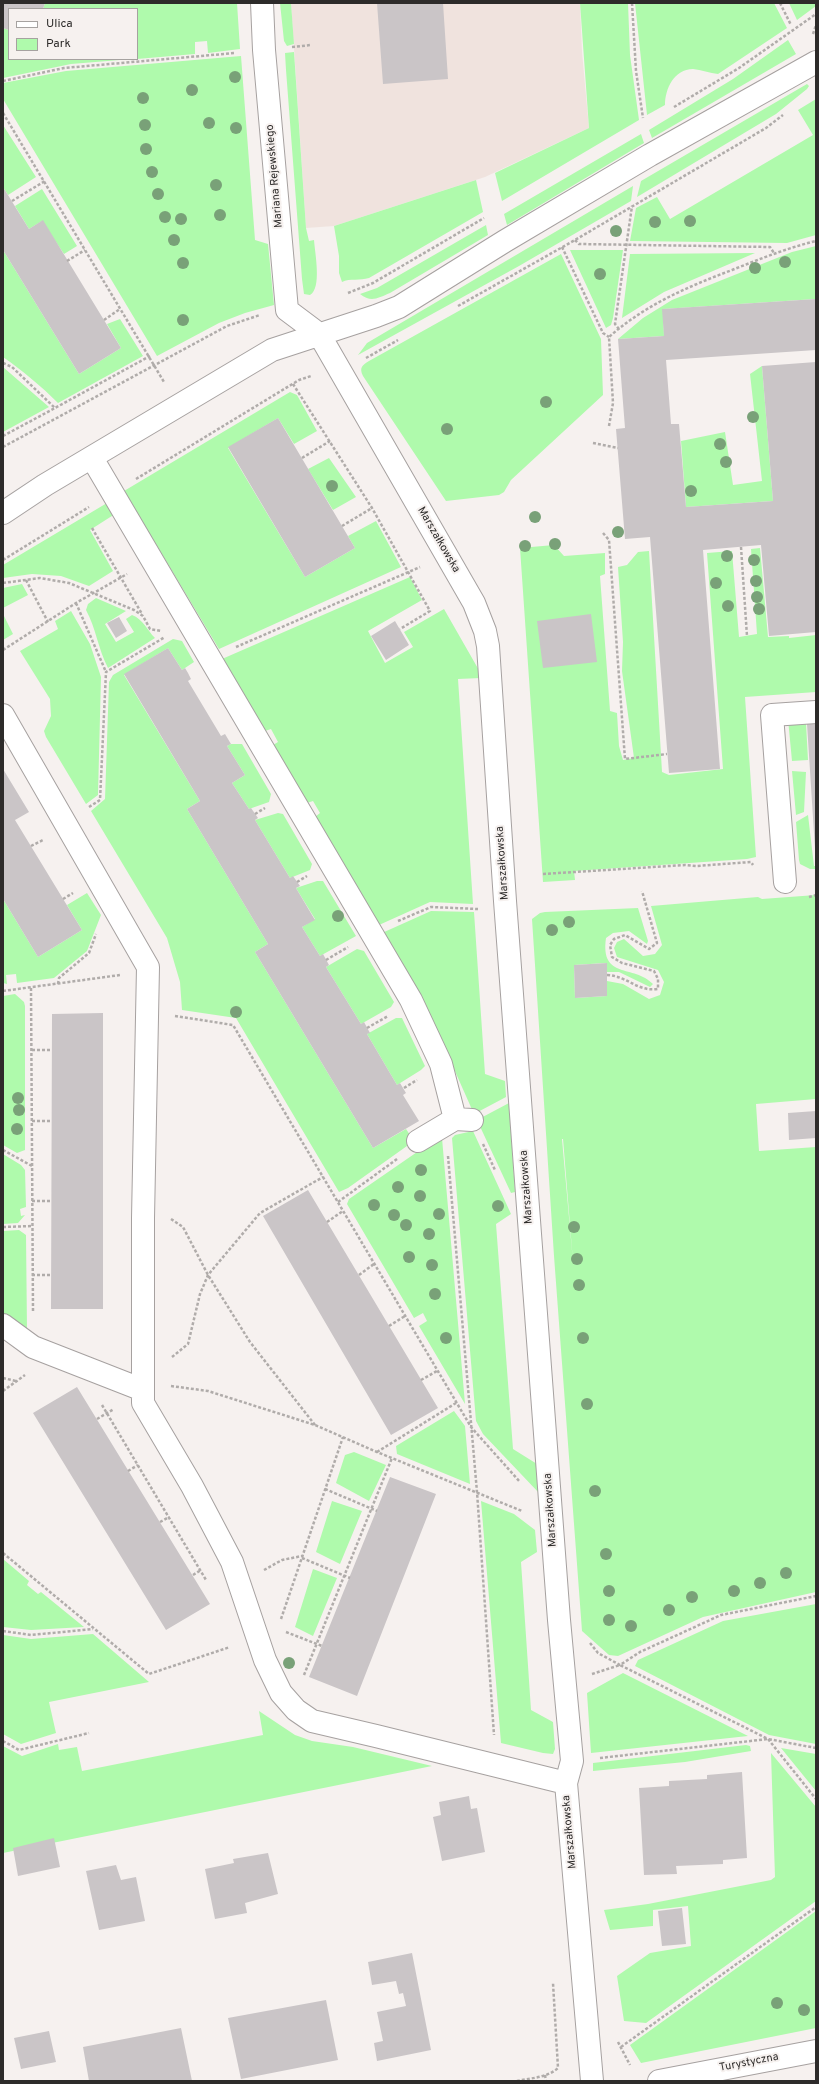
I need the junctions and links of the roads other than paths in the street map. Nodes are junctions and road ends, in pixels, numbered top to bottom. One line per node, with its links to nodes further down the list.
1 (262, 3): 3 (street, Mariana Rejewskiego)
2 (816, 62): 3 (street)
3 (319, 334): 4 (street); 12 (street, Marszałkowska)
4 (92, 458): 5 (street); 9 (street)
5 (3, 513)
6 (816, 712): 8 (street)
7 (3, 715): 11 (street)
8 (785, 882)
9 (418, 1141)
10 (3, 1325): 11 (street)
11 (143, 1390): 12 (street)
12 (566, 1783): 14 (street, Marszałkowska)
13 (816, 2051): 15 (street, Turystyczna)
14 (592, 2081)
15 (659, 2081)

